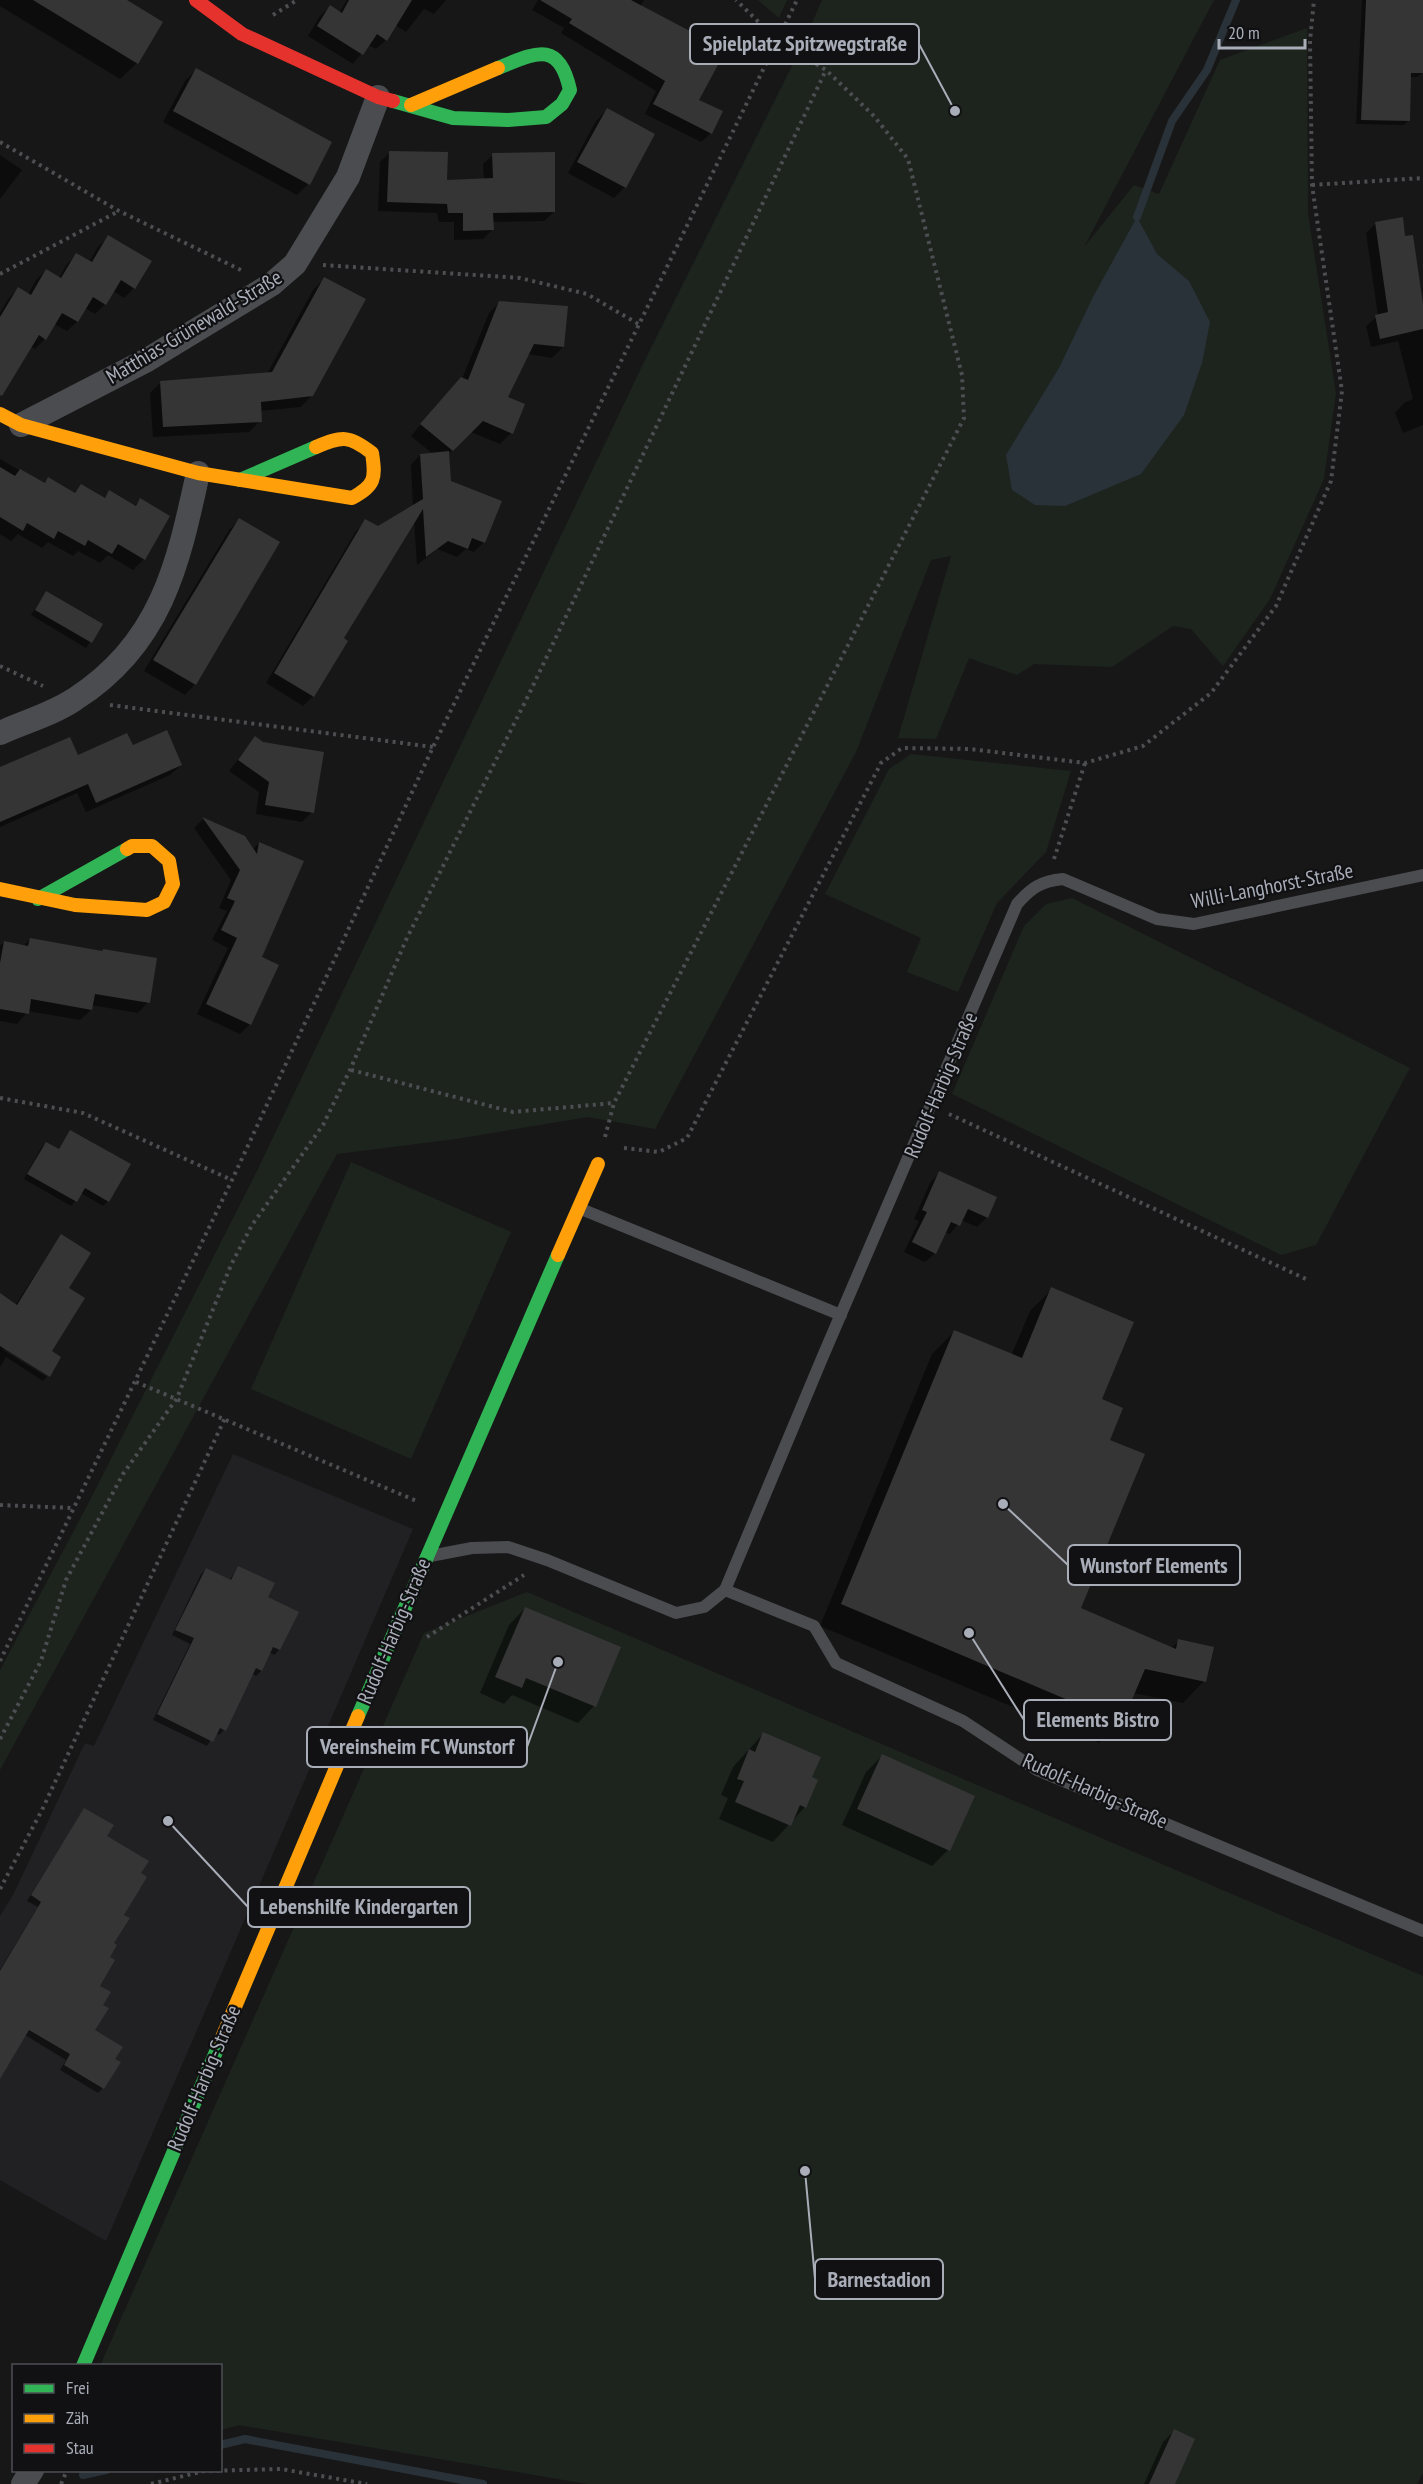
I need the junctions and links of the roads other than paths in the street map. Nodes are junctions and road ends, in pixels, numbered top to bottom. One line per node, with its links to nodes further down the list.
1 (196, 0): 2 (street)
2 (378, 97): 3 (street); 4 (street, Matthias-Grünewald-Straße)
3 (411, 105): 3 (street)
4 (11, 420): 5 (street, Matthias-Grünewald-Straße)
5 (198, 473): 6 (street, Matthias-Grünewald-Straße); 7 (street)
6 (240, 480): 6 (street, Matthias-Grünewald-Straße)
7 (0, 733)
8 (1423, 875): 9 (lane, Willi-Langhorst-Straße)
9 (1047, 880): 14 (lane, Rudolf-Harbig-Straße)
10 (0, 889): 11 (street)
11 (38, 899): 11 (street)
12 (598, 1164): 13 (street, Rudolf-Harbig-Straße)
13 (579, 1208): 14 (lane); 15 (street, Rudolf-Harbig-Straße)
14 (841, 1315): 16 (lane, Rudolf-Harbig-Straße)
15 (426, 1557): 16 (lane); 18 (street, Rudolf-Harbig-Straße)
16 (726, 1590): 17 (lane, Rudolf-Harbig-Straße)
17 (1423, 1931)
18 (84, 2364)

